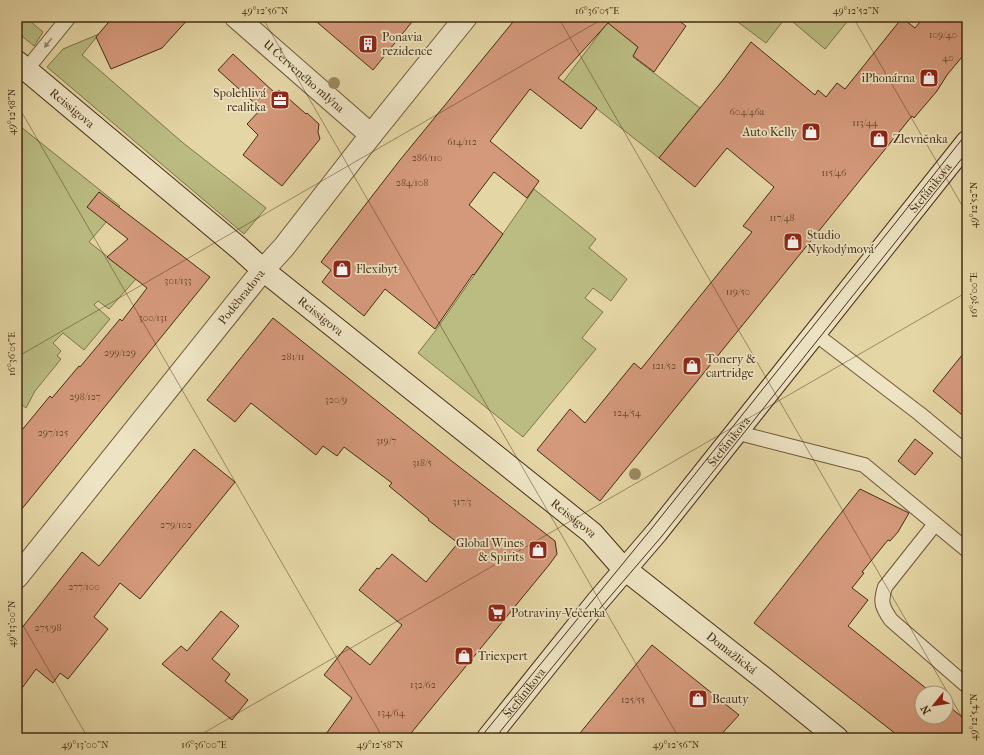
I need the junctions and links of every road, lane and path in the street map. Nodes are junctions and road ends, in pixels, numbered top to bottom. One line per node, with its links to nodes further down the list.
1 (69, 17): 4 (lane, one-way to 4)
2 (236, 17): 5 (street, U Červeného mlýna)
3 (466, 17): 5 (street, Poděbradova)
4 (22, 66): 7 (street, Reissigova)
5 (371, 135): 7 (street, Poděbradova)
6 (967, 142): 8 (street, Štefánikova)
7 (263, 270): 13 (street, Reissigova); 14 (street, Poděbradova)
8 (814, 333): 9 (street, Štefánikova); 10 (lane)
9 (735, 432): 11 (lane); 13 (street, Štefánikova)
10 (967, 453)
11 (935, 524): 12 (lane); 15 (lane)
12 (967, 550)
13 (625, 569): 16 (street, Štefánikova); 17 (street, Domažlická)
14 (17, 577)
15 (967, 686)
16 (488, 738)
17 (837, 738)

